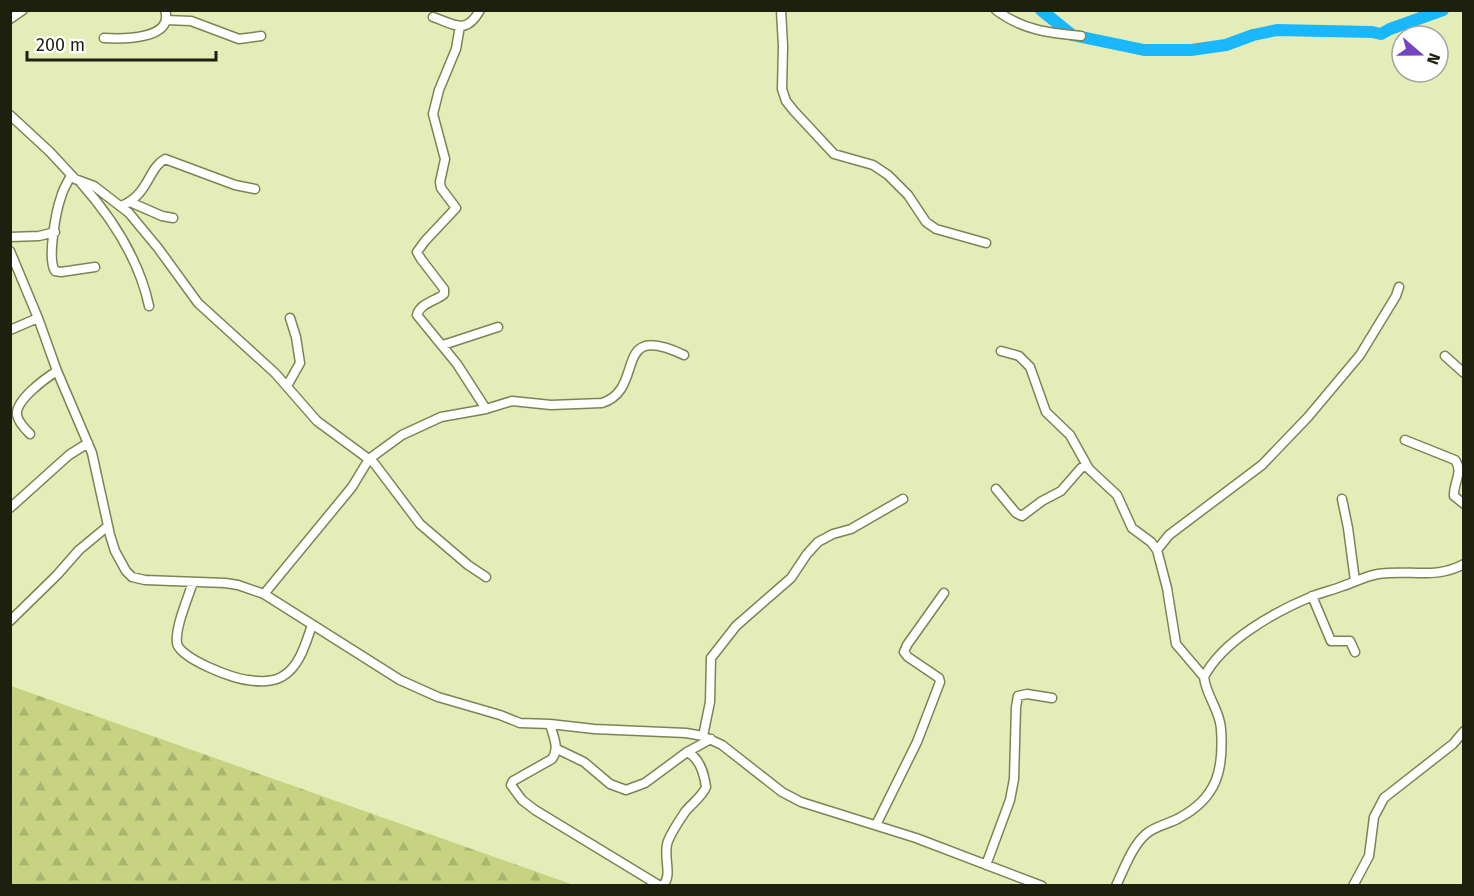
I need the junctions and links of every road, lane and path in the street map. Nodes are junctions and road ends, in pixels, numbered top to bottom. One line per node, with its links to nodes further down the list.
1 (23, 10): 7 (street)
2 (480, 10): 8 (street)
3 (781, 10): 21 (street)
4 (996, 10): 10 (street)
5 (165, 15): 9 (street); 11 (street)
6 (433, 18): 8 (street)
7 (10, 19)
8 (460, 26): 30 (street)
9 (261, 36)
10 (1081, 36)
11 (104, 38)
12 (10, 115): 13 (street)
13 (71, 175): 14 (street); 19 (street)
14 (80, 182): 17 (street); 25 (street)
15 (255, 189): 16 (street)
16 (130, 202): 17 (street); 18 (street)
17 (121, 206): 36 (street)
18 (173, 218)
19 (55, 232): 20 (street); 23 (street)
20 (10, 237)
21 (986, 243)
22 (10, 251): 26 (street)
23 (95, 267)
24 (1399, 287): 49 (street)
25 (149, 306)
26 (39, 318): 29 (street); 34 (street)
27 (290, 318): 36 (street)
28 (498, 327): 30 (street)
29 (10, 330)
30 (443, 345): 37 (street)
31 (1001, 351): 42 (street)
32 (684, 355): 37 (street)
33 (1445, 356): 35 (street)
34 (57, 371): 38 (street); 40 (street)
35 (1464, 373)
36 (287, 386): 41 (street)
37 (486, 409): 41 (street)
38 (30, 434)
39 (1405, 440): 46 (street)
40 (88, 443): 47 (street); 48 (street)
41 (369, 459): 51 (street); 55 (street)
42 (1087, 466): 43 (street); 49 (street)
43 (996, 489)
44 (903, 499): 64 (street)
45 (1342, 499): 52 (street)
46 (1464, 504)
47 (10, 508)
48 (108, 526): 53 (street); 57 (street)
49 (1157, 550): 60 (street)
50 (1464, 564): 52 (street)
51 (486, 577)
52 (1355, 581): 56 (street)
53 (193, 582): 55 (street); 58 (street)
54 (944, 593): 67 (street)
55 (264, 594): 58 (street)
56 (1312, 596): 59 (street); 60 (street)
57 (10, 621)
58 (312, 625): 62 (street)
59 (1355, 652)
60 (1204, 677): 71 (street)
61 (1052, 698): 68 (street)
62 (550, 724): 64 (street); 65 (street)
63 (1464, 731): 72 (street)
64 (707, 738): 66 (street); 67 (street)
65 (557, 749): 66 (street); 69 (street)
66 (687, 752): 69 (street)
67 (876, 825): 68 (street)
68 (986, 864): 70 (street)
69 (661, 885)
70 (1042, 885)
71 (1116, 885)
72 (1353, 885)

